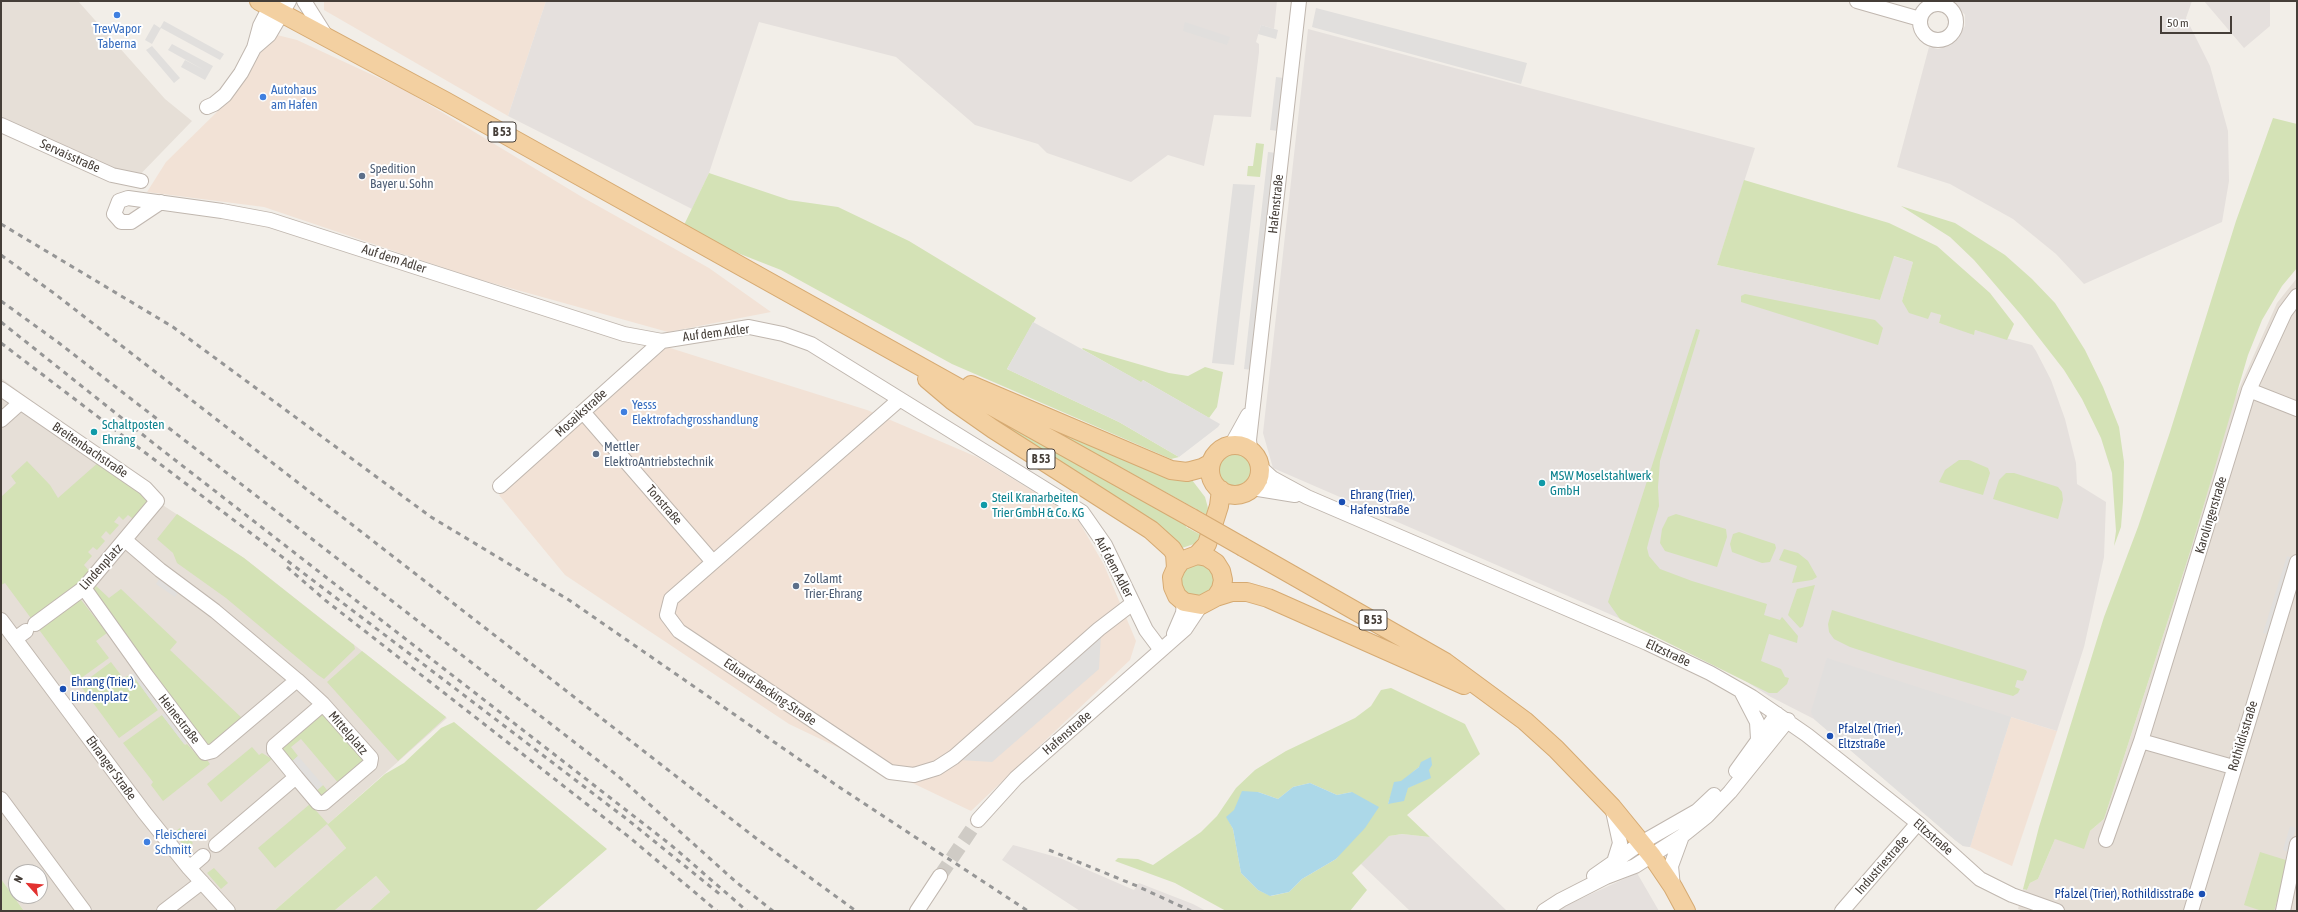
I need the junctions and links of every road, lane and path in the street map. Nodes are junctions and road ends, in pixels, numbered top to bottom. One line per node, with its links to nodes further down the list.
1 (304, 1): 7 (street)
2 (1299, 1): 20 (street, Hafenstraße)
3 (1857, 1): 6 (street)
4 (1943, 3): 6 (street); 6 (street)
5 (275, 5): 7 (main road, B 53); 8 (street)
6 (1920, 19)
7 (327, 38): 14 (main road, B 53)
8 (207, 107)
9 (1, 125): 10 (street, Servaisstraße)
10 (141, 181)
11 (161, 202): 13 (street, Auf dem Adler)
12 (2297, 296): 17 (street, Karolingerstraße)
13 (662, 341): 18 (street, Auf dem Adler); 22 (street, Mosaikstraße)
14 (898, 354): 15 (main road, B 53); 38 (main road, B 53)
15 (916, 364): 26 (main road, B 53); 48 (main road, B 53, bridge)
16 (1, 389): 19 (street, Breitenbachstraße)
17 (2249, 390): 21 (street); 52 (street, Karolingerstraße)
18 (899, 400): 35 (street, Eduard-Becking-Straße); 42 (street, Auf dem Adler)
19 (20, 403): 23 (street); 32 (street, Breitenbachstraße)
20 (1253, 406): 24 (street, Hafenstraße); 25 (street, Hafenstraße)
21 (2297, 409)
22 (583, 412): 28 (street, Mosaikstraße); 35 (street, Tonstraße)
23 (1, 420)
24 (1232, 444): 25 (main road); 26 (main road, B 53)
25 (1250, 449): 27 (main road)
26 (1211, 463): 29 (main road)
27 (1261, 468): 30 (main road); 31 (street, Eltzstraße)
28 (500, 486)
29 (1221, 490): 30 (main road); 34 (main road)
30 (1247, 491): 31 (street, Eltzstraße); 37 (main road)
31 (1307, 497): 47 (street, Eltzstraße)
32 (157, 501): 33 (street, Lindenplatz)
33 (125, 540): 39 (street, Lindenplatz); 46 (street)
34 (1197, 555): 37 (main road); 38 (main road)
35 (713, 562): 42 (street, Eduard-Becking-Straße)
36 (2297, 562): 41 (street, Rothildisstraße)
37 (1216, 563): 40 (main road)
38 (1176, 568): 40 (main road, B 53)
39 (84, 588): 44 (street, Lindenplatz); 46 (street, Heinestraße)
40 (1201, 601): 45 (street, Hafenstraße); 48 (main road)
41 (2291, 601): 53 (street, Rothildisstraße)
42 (1133, 603): 45 (street, Auf dem Adler)
43 (1, 620): 44 (street, Ehranger Straße)
44 (26, 631): 66 (street, Ehranger Straße)
45 (1161, 650): 57 (street, Hafenstraße)
46 (297, 680): 49 (street)
47 (1741, 691): 50 (street, Eltzstraße); 51 (street)
48 (1498, 700): 56 (main road, B 53)
49 (323, 704): 54 (street, Mittelplatz); 54 (street, Mittelplatz)
50 (1782, 717): 51 (street); 58 (street, Eltzstraße); 59 (street)
51 (1758, 739): 63 (street)
52 (2141, 741): 53 (street); 60 (street, Karolingerstraße)
53 (2233, 768): 81 (street, Rothildisstraße)
54 (296, 777): 62 (street)
55 (1, 799): 73 (street)
56 (1612, 807): 63 (main road, B 53); 65 (street)
57 (978, 820)
58 (1918, 823): 69 (street, Eltzstraße); 72 (street, Industriestraße)
59 (1682, 836): 63 (street); 70 (street)
60 (2106, 840)
61 (2297, 844): 82 (street)
62 (216, 845)
63 (1647, 849): 65 (street); 70 (main road, B 53); 71 (street)
64 (203, 856): 66 (street)
65 (1614, 862): 71 (street)
66 (189, 868): 68 (street, Ehranger Straße)
67 (940, 876): 76 (street)
68 (202, 882): 74 (street); 75 (street, Ehranger Straße)
69 (1985, 882): 79 (street, Eltzstraße); 80 (street, Eltzstraße)
70 (1673, 887): 78 (main road, B 53)
71 (1562, 900): 77 (street)
72 (1844, 910)
73 (84, 911)
74 (164, 911)
75 (228, 911)
76 (917, 911)
77 (1544, 911)
78 (1686, 911)
79 (2032, 911)
80 (2057, 911)
81 (2191, 911)
82 (2283, 911)

